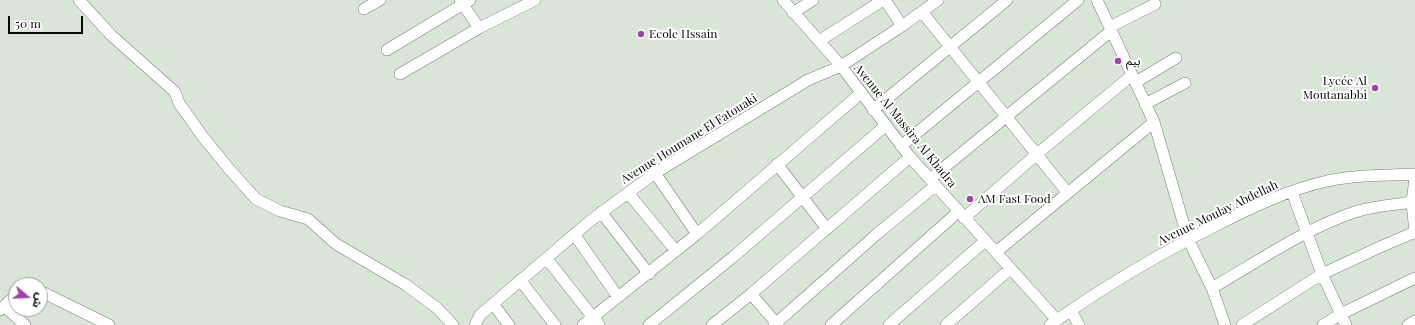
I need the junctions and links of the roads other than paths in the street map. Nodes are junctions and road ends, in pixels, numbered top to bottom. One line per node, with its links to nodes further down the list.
1 (79, 0): 79 (street)
2 (380, 0): 13 (street)
3 (535, 0): 17 (street)
4 (783, 0): 15 (street, Avenue Al Massira Al Khadra)
5 (813, 0): 15 (street)
6 (884, 0): 16 (street); 19 (street)
7 (938, 0): 14 (street, Avenue Houmane El Fatouaki)
8 (1007, 0): 20 (street)
9 (1078, 0): 26 (street)
10 (1097, 0): 18 (street)
11 (464, 1): 17 (street); 21 (street)
12 (1155, 4): 18 (street)
13 (364, 9)
14 (922, 12): 16 (street, Avenue Houmane El Fatouaki); 20 (street)
15 (793, 13): 19 (street, Avenue Al Massira Al Khadra)
16 (902, 26): 23 (street, Avenue Houmane El Fatouaki)
17 (479, 28): 24 (street)
18 (1110, 29): 25 (street); 31 (street)
19 (819, 41): 23 (street, Avenue Al Massira Al Khadra)
20 (951, 48): 26 (street); 30 (street)
21 (387, 50)
22 (1176, 58): 25 (street)
23 (841, 66): 28 (street, Avenue Al Massira Al Khadra); 38 (street, Avenue Houmane El Fatouaki)
24 (400, 74)
25 (1134, 79): 29 (street); 35 (street)
26 (978, 82): 31 (street); 34 (street)
27 (1185, 83): 29 (street)
28 (861, 93): 30 (street, Avenue Al Massira Al Khadra); 37 (street)
29 (1146, 104): 32 (street)
30 (873, 110): 33 (street, Avenue Al Massira Al Khadra)
31 (1007, 116): 35 (street); 41 (street)
32 (1154, 122): 42 (street); 54 (street)
33 (885, 126): 34 (street, Avenue Al Massira Al Khadra); 45 (street)
34 (901, 146): 36 (street, Avenue Al Massira Al Khadra)
35 (1037, 154): 42 (street); 48 (street)
36 (910, 157): 41 (street, Avenue Al Massira Al Khadra); 49 (street)
37 (777, 164): 45 (street); 53 (street)
38 (655, 173): 44 (street, Avenue Houmane El Fatouaki); 53 (street)
39 (1415, 174): 43 (street, Avenue Moulay Abdellah)
40 (1415, 178): 46 (street)
41 (933, 182): 48 (street, Avenue Al Massira Al Khadra); 76 (street)
42 (1067, 192): 57 (street)
43 (1292, 192): 50 (street); 54 (street, Avenue Moulay Abdellah)
44 (628, 193): 47 (street, Avenue Houmane El Fatouaki); 56 (street)
45 (801, 197): 49 (street); 84 (street)
46 (1412, 202): 50 (street); 51 (street)
47 (601, 212): 52 (street, Avenue Houmane El Fatouaki); 60 (street)
48 (961, 215): 55 (street, Avenue Al Massira Al Khadra); 86 (street)
49 (827, 229): 65 (street)
50 (1307, 233): 61 (street); 64 (street)
51 (1415, 233): 61 (street)
52 (574, 234): 58 (street, Avenue Houmane El Fatouaki); 67 (street)
53 (697, 234): 56 (street)
54 (1188, 239): 64 (street); 70 (street, Avenue Moulay Abdellah)
55 (985, 241): 57 (street, Avenue Al Massira Al Khadra); 87 (street)
56 (676, 251): 60 (street)
57 (996, 252): 59 (street, Avenue Al Massira Al Khadra)
58 (547, 259): 63 (street, Avenue Houmane El Fatouaki); 72 (street)
59 (1010, 269): 75 (street, Avenue Al Massira Al Khadra); 88 (street)
60 (649, 274): 67 (street)
61 (1322, 274): 71 (street); 91 (street)
62 (1415, 278): 71 (street)
63 (520, 280): 68 (street, Avenue Houmane El Fatouaki); 82 (street)
64 (1212, 288): 90 (street)
65 (751, 294): 76 (street); 85 (street)
66 (48, 296): 74 (street)
67 (618, 297): 72 (street)
68 (493, 304): 80 (street, Avenue Houmane El Fatouaki); 81 (street)
69 (2, 308): 77 (street)
70 (1071, 311): 75 (street, Avenue Moulay Abdellah); 89 (street)
71 (1341, 314): 92 (street); 93 (street)
72 (596, 321): 83 (street)
73 (1415, 321): 94 (street)
74 (93, 322): 78 (street)
75 (1054, 323)
76 (776, 324)
77 (25, 325)
78 (109, 325)
79 (453, 325)
80 (475, 325)
81 (509, 325)
82 (555, 325)
83 (583, 325)
84 (649, 325)
85 (712, 325)
86 (832, 325)
87 (889, 325)
88 (946, 325)
89 (1079, 325)
90 (1225, 325)
91 (1242, 325)
92 (1324, 325)
93 (1346, 325)
94 (1408, 325)

